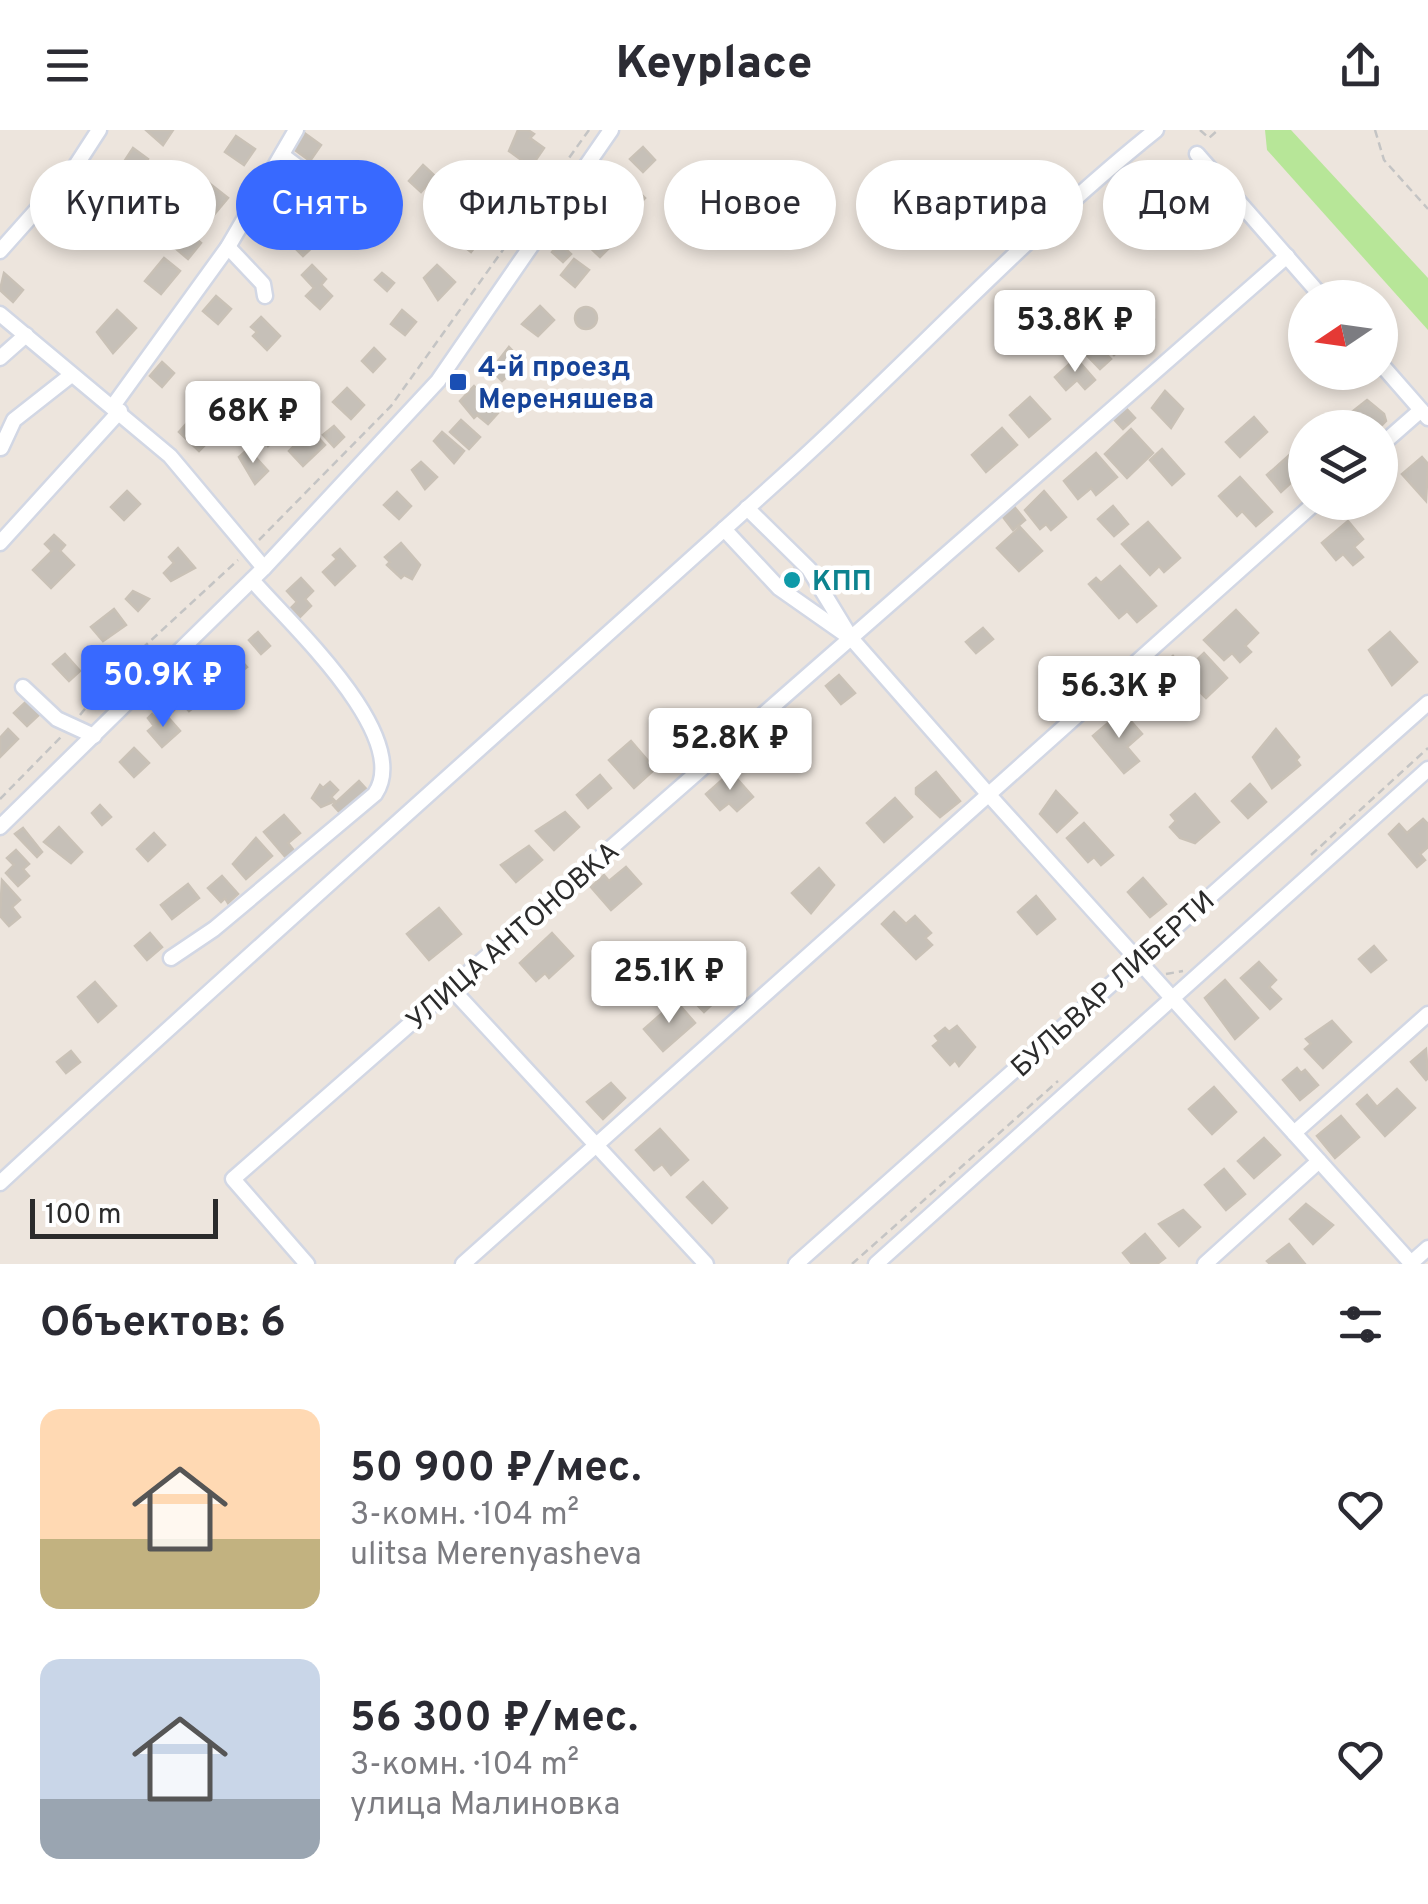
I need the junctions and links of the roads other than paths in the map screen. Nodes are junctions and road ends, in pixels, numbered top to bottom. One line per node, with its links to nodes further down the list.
1 (99, 130): 9 (street)
2 (296, 130): 5 (street)
3 (611, 130): 27 (street)
4 (1156, 130): 23 (street)
5 (282, 154): 7 (street); 8 (street)
6 (1197, 154): 10 (street)
7 (290, 160)
8 (228, 247): 12 (street); 18 (street)
9 (0, 251)
10 (1287, 256): 11 (street); 29 (street, УЛИЦА АНТОНОВКА)
11 (1308, 280)
12 (266, 296)
13 (0, 314): 14 (street)
14 (26, 336): 15 (street); 16 (street)
15 (0, 358)
16 (70, 376): 18 (street); 20 (street)
17 (1398, 384): 19 (street)
18 (117, 409): 26 (street); 27 (street)
19 (1424, 414): 21 (street)
20 (7, 422): 22 (street)
21 (1398, 433)
22 (1, 448)
23 (748, 508): 25 (street); 29 (street)
24 (1296, 520): 34 (street)
25 (724, 529): 29 (street); 44 (street)
26 (0, 543)
27 (264, 568): 28 (street)
28 (252, 580): 32 (street); 36 (street)
29 (851, 638): 34 (street); 38 (street, УЛИЦА АНТОНОВКА)
30 (23, 687): 32 (street)
31 (1428, 703): 37 (street, БУЛЬВАР ЛИБЕРТИ)
32 (94, 736): 35 (street)
33 (1428, 769): 39 (street, БУЛЬВАР ЛИБЕРТИ)
34 (989, 795): 37 (street); 42 (street)
35 (0, 827)
36 (170, 958)
37 (1138, 960): 39 (street); 50 (street, БУЛЬВАР ЛИБЕРТИ)
38 (451, 988): 42 (street); 47 (street, УЛИЦА АНТОНОВКА)
39 (1172, 998): 41 (street); 51 (street, БУЛЬВАР ЛИБЕРТИ)
40 (1428, 1014): 41 (street)
41 (1294, 1133): 43 (street)
42 (596, 1145): 48 (street); 49 (street)
43 (1319, 1161): 46 (street); 52 (street)
44 (0, 1183)
45 (1428, 1248): 46 (street)
46 (1411, 1263)
47 (307, 1264)
48 (463, 1264)
49 (706, 1264)
50 (796, 1264)
51 (876, 1264)
52 (1205, 1264)

